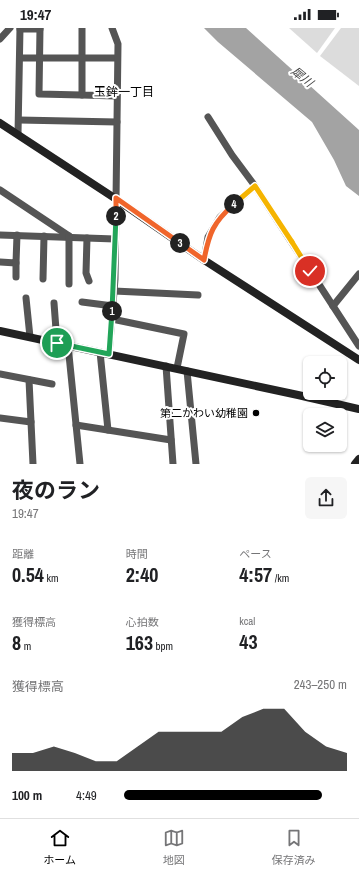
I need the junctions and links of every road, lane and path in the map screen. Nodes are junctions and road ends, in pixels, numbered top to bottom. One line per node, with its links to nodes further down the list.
1 (10, 28): 6 (street)
2 (82, 28): 9 (street)
3 (112, 28): 10 (street)
4 (20, 29): 5 (street); 7 (street)
5 (40, 29): 8 (street)
6 (0, 39)
7 (20, 58): 8 (street); 14 (street)
8 (39, 58): 9 (street); 11 (street)
9 (82, 58): 10 (street); 11 (street)
10 (117, 58): 12 (street)
11 (82, 95): 12 (street)
12 (116, 96): 15 (street)
13 (208, 117): 18 (street)
14 (19, 120): 15 (street); 17 (street)
15 (117, 122): 20 (street)
16 (0, 123): 17 (street)
17 (18, 134): 20 (street)
18 (255, 186): 27 (street); 41 (street)
19 (0, 190): 24 (street)
20 (116, 198): 26 (street); 27 (street)
21 (0, 235): 22 (street)
22 (18, 235): 23 (street); 29 (street)
23 (44, 236): 24 (street); 32 (street)
24 (69, 236): 25 (street); 34 (street)
25 (87, 238): 26 (street); 33 (street)
26 (115, 239): 35 (street)
27 (204, 260): 50 (street)
28 (0, 262): 29 (street)
29 (16, 263): 31 (street)
30 (359, 274): 41 (street)
31 (16, 277)
32 (43, 280)
33 (89, 280)
34 (69, 284)
35 (114, 291): 36 (street); 40 (street)
36 (198, 295)
37 (26, 298): 44 (street)
38 (82, 302): 40 (street)
39 (54, 303): 45 (street)
40 (113, 306): 42 (street)
41 (333, 306): 47 (street)
42 (112, 319): 49 (street); 52 (street)
43 (0, 331): 44 (street)
44 (30, 337): 45 (street)
45 (57, 343): 46 (street)
46 (68, 345): 48 (street); 60 (street)
47 (359, 346)
48 (100, 352): 49 (street); 61 (street)
49 (109, 354): 51 (street)
50 (359, 360)
51 (166, 366): 52 (street); 62 (street)
52 (177, 368): 53 (street)
53 (187, 371): 57 (street); 67 (street)
54 (0, 374): 55 (street)
55 (29, 380): 56 (street); 59 (street)
56 (52, 384)
57 (359, 409)
58 (0, 418): 59 (street)
59 (31, 422): 64 (street)
60 (76, 425): 61 (street); 65 (street)
61 (108, 430): 62 (street)
62 (172, 440): 66 (street)
63 (359, 459): 68 (street)
64 (33, 464)
65 (80, 464)
66 (173, 464)
67 (196, 464)
68 (355, 464)

